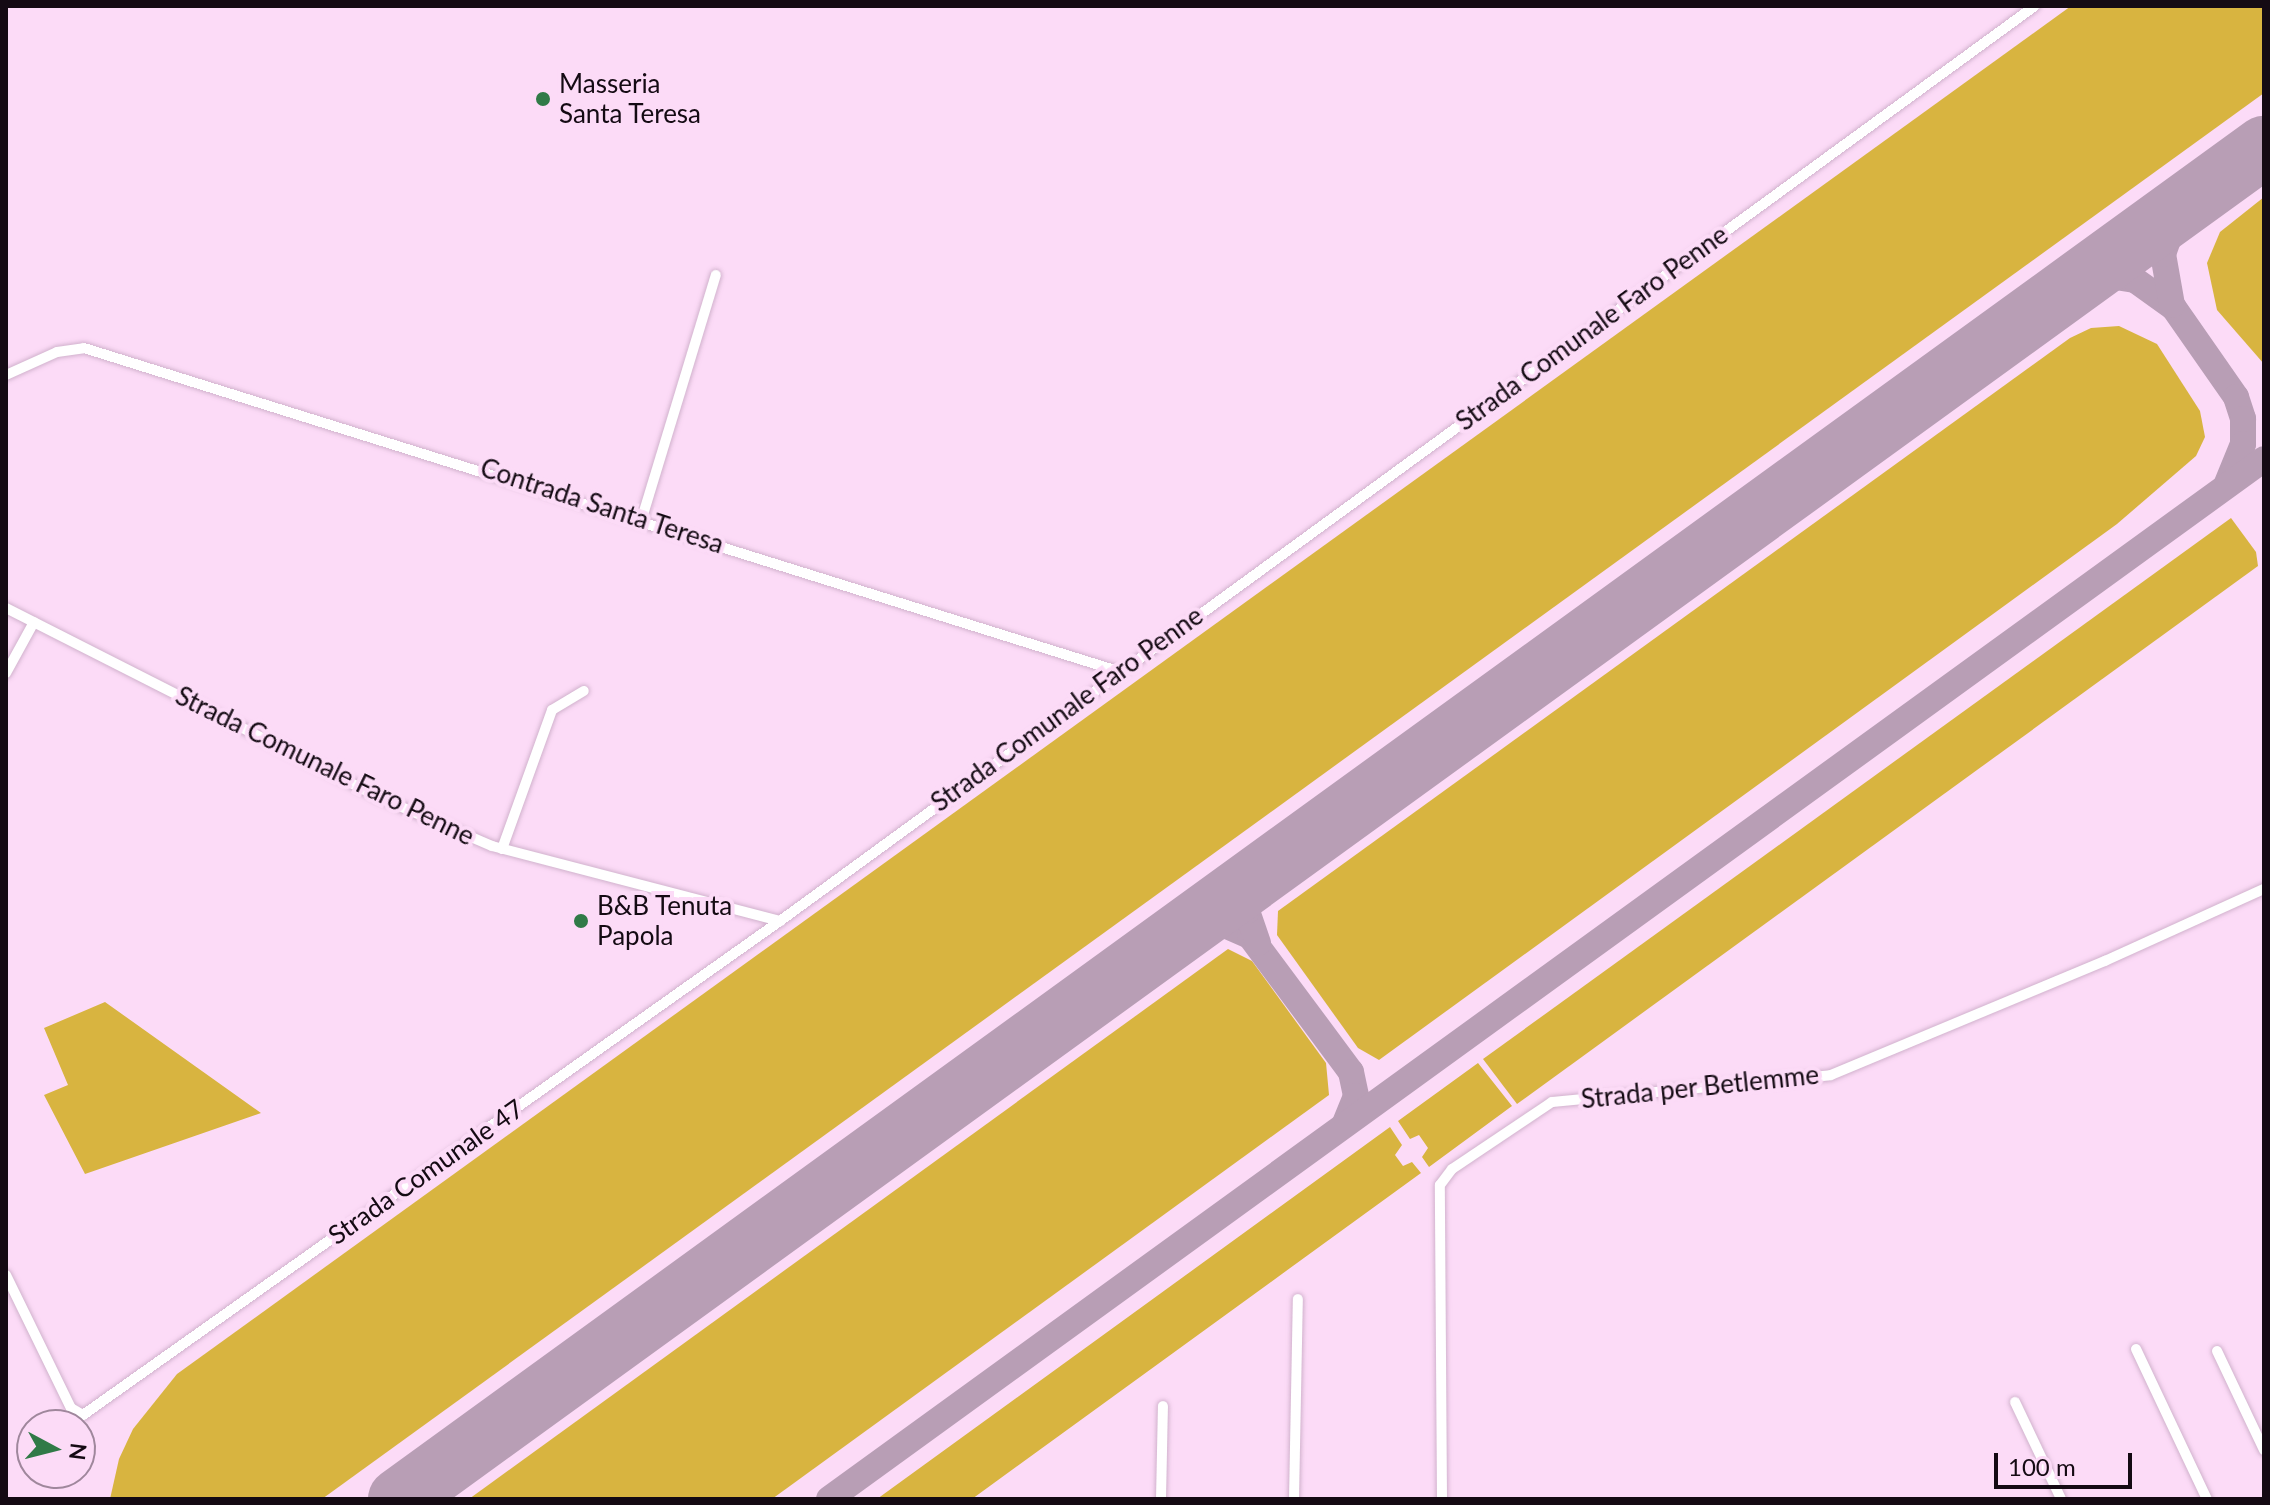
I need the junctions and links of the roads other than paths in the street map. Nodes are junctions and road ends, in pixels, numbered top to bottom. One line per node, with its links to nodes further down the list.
1 (2035, 6): 7 (street, Strada Comunale Faro Penne)
2 (716, 275): 4 (street)
3 (6, 375): 4 (street, Contrada Santa Teresa)
4 (642, 518): 7 (street, Contrada Santa Teresa)
5 (6, 608): 6 (street, Strada Comunale Faro Penne)
6 (34, 622): 8 (street); 10 (street, Strada Comunale Faro Penne)
7 (1118, 671): 12 (street, Strada Comunale Faro Penne)
8 (6, 673)
9 (584, 691): 10 (street)
10 (502, 849): 12 (street, Strada Comunale Faro Penne)
11 (2264, 889): 22 (street, Strada per Betlemme)
12 (780, 921): 13 (street, Strada Comunale 47)
13 (6, 1275)
14 (1298, 1299): 21 (street)
15 (2136, 1349): 24 (street)
16 (2217, 1351): 19 (street)
17 (2015, 1402): 23 (street)
18 (1163, 1406): 20 (street)
19 (2264, 1450)
20 (1161, 1499)
21 (1294, 1499)
22 (1442, 1499)
23 (2061, 1499)
24 (2207, 1499)

